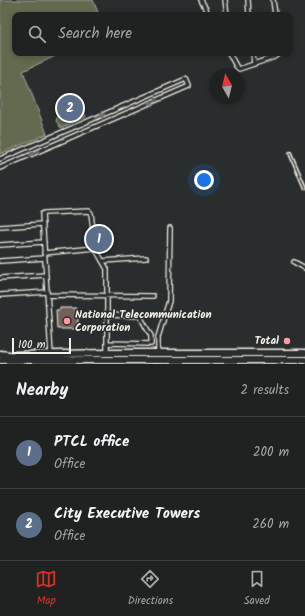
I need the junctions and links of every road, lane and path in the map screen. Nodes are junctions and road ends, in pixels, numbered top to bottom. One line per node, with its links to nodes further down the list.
1 (201, 0): 5 (street)
2 (225, 0): 6 (street)
3 (248, 0): 7 (street)
4 (273, 0): 8 (street)
5 (207, 12)
6 (227, 12)
7 (249, 12)
8 (274, 12)
9 (231, 56): 12 (street)
10 (253, 56): 12 (street)
11 (276, 56): 12 (street)
12 (254, 64)
13 (130, 103): 14 (street); 14 (street, one-way to 14); 16 (street, one-way to 13)
14 (133, 110): 18 (street, one-way to 18)
15 (290, 153): 20 (lane)
16 (10, 155): 17 (street); 18 (street)
17 (0, 159)
18 (13, 162): 19 (street)
19 (0, 168)
20 (305, 188)
21 (42, 224): 22 (street); 24 (street); 26 (street)
22 (0, 227)
23 (170, 228): 43 (street)
24 (44, 242): 25 (street); 27 (street)
25 (0, 245)
26 (95, 248): 27 (street); 31 (street)
27 (44, 253): 28 (street)
28 (45, 258): 30 (street); 34 (street)
29 (146, 258): 31 (street)
30 (0, 260)
31 (103, 261): 38 (street)
32 (294, 262): 33 (street)
33 (305, 268)
34 (46, 275): 35 (street); 36 (street)
35 (0, 278)
36 (47, 293): 37 (street); 38 (street); 46 (street)
37 (0, 295)
38 (107, 295): 39 (street); 40 (street)
39 (153, 296)
40 (107, 316): 41 (street); 41 (street)
41 (107, 343): 42 (street)
42 (107, 353): 43 (highway); 46 (highway)
43 (158, 353): 44 (highway)
44 (305, 353)
45 (0, 354): 47 (highway)
46 (50, 354): 47 (highway)
47 (15, 355): 49 (highway)
48 (0, 360): 49 (highway)
49 (27, 360): 50 (highway)
50 (305, 360)

